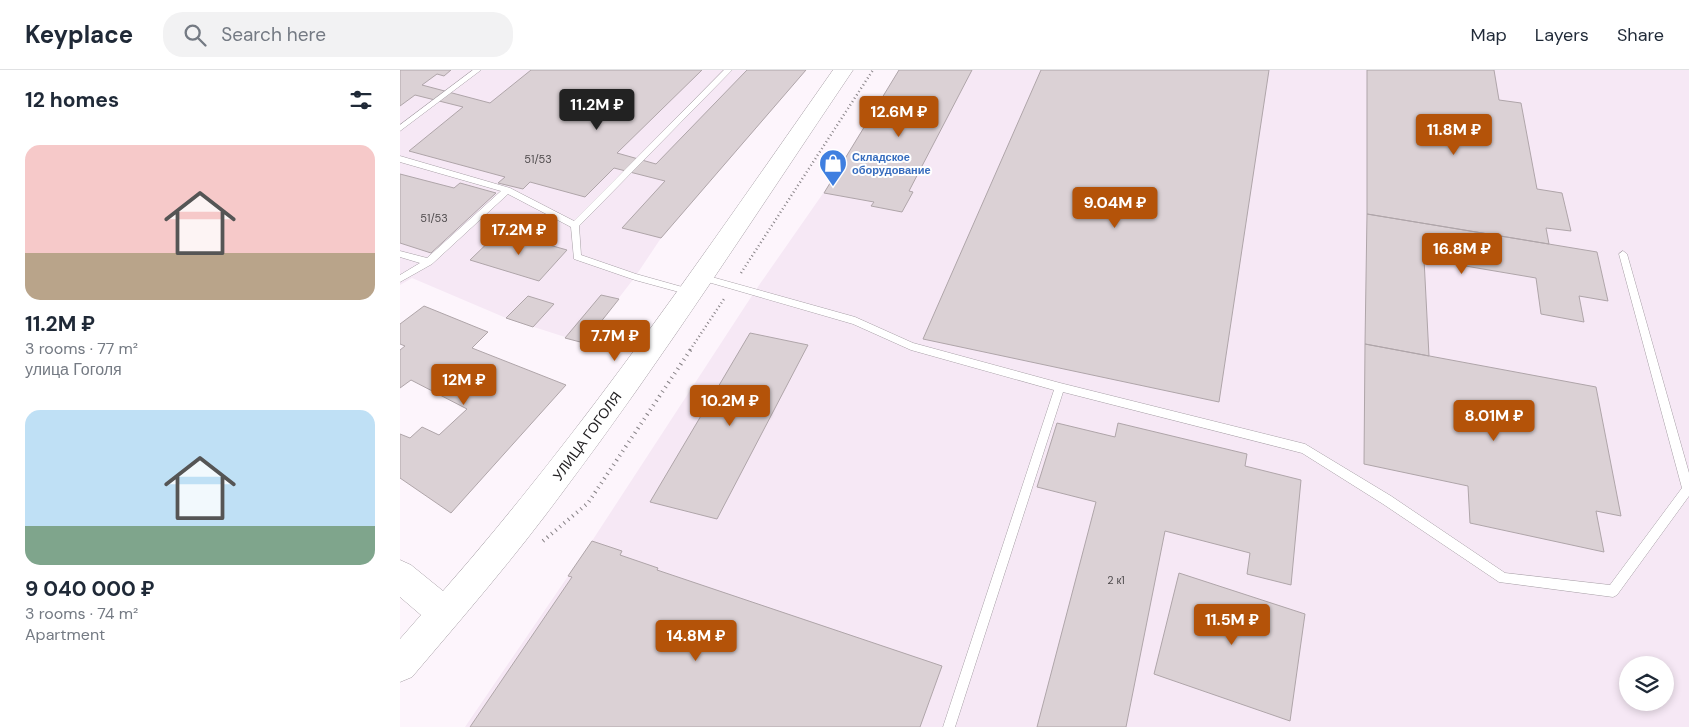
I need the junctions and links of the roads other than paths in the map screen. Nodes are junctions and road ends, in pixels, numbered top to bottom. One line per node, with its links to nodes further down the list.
1 (477, 70): 4 (lane)
2 (728, 70): 7 (lane)
3 (842, 70): 12 (main road, УЛИЦА ГОГОЛЯ)
4 (400, 129)
5 (400, 159): 6 (lane)
6 (507, 190): 7 (lane); 10 (lane)
7 (575, 225): 12 (lane)
8 (400, 254): 10 (lane)
9 (1623, 254): 13 (lane)
10 (429, 262): 11 (lane)
11 (400, 279)
12 (696, 284): 13 (lane); 15 (main road, УЛИЦА ГОГОЛЯ)
13 (1060, 388): 17 (lane)
14 (400, 576): 15 (main road)
15 (445, 614): 16 (main road, УЛИЦА ГОГОЛЯ)
16 (400, 665)
17 (949, 727)

